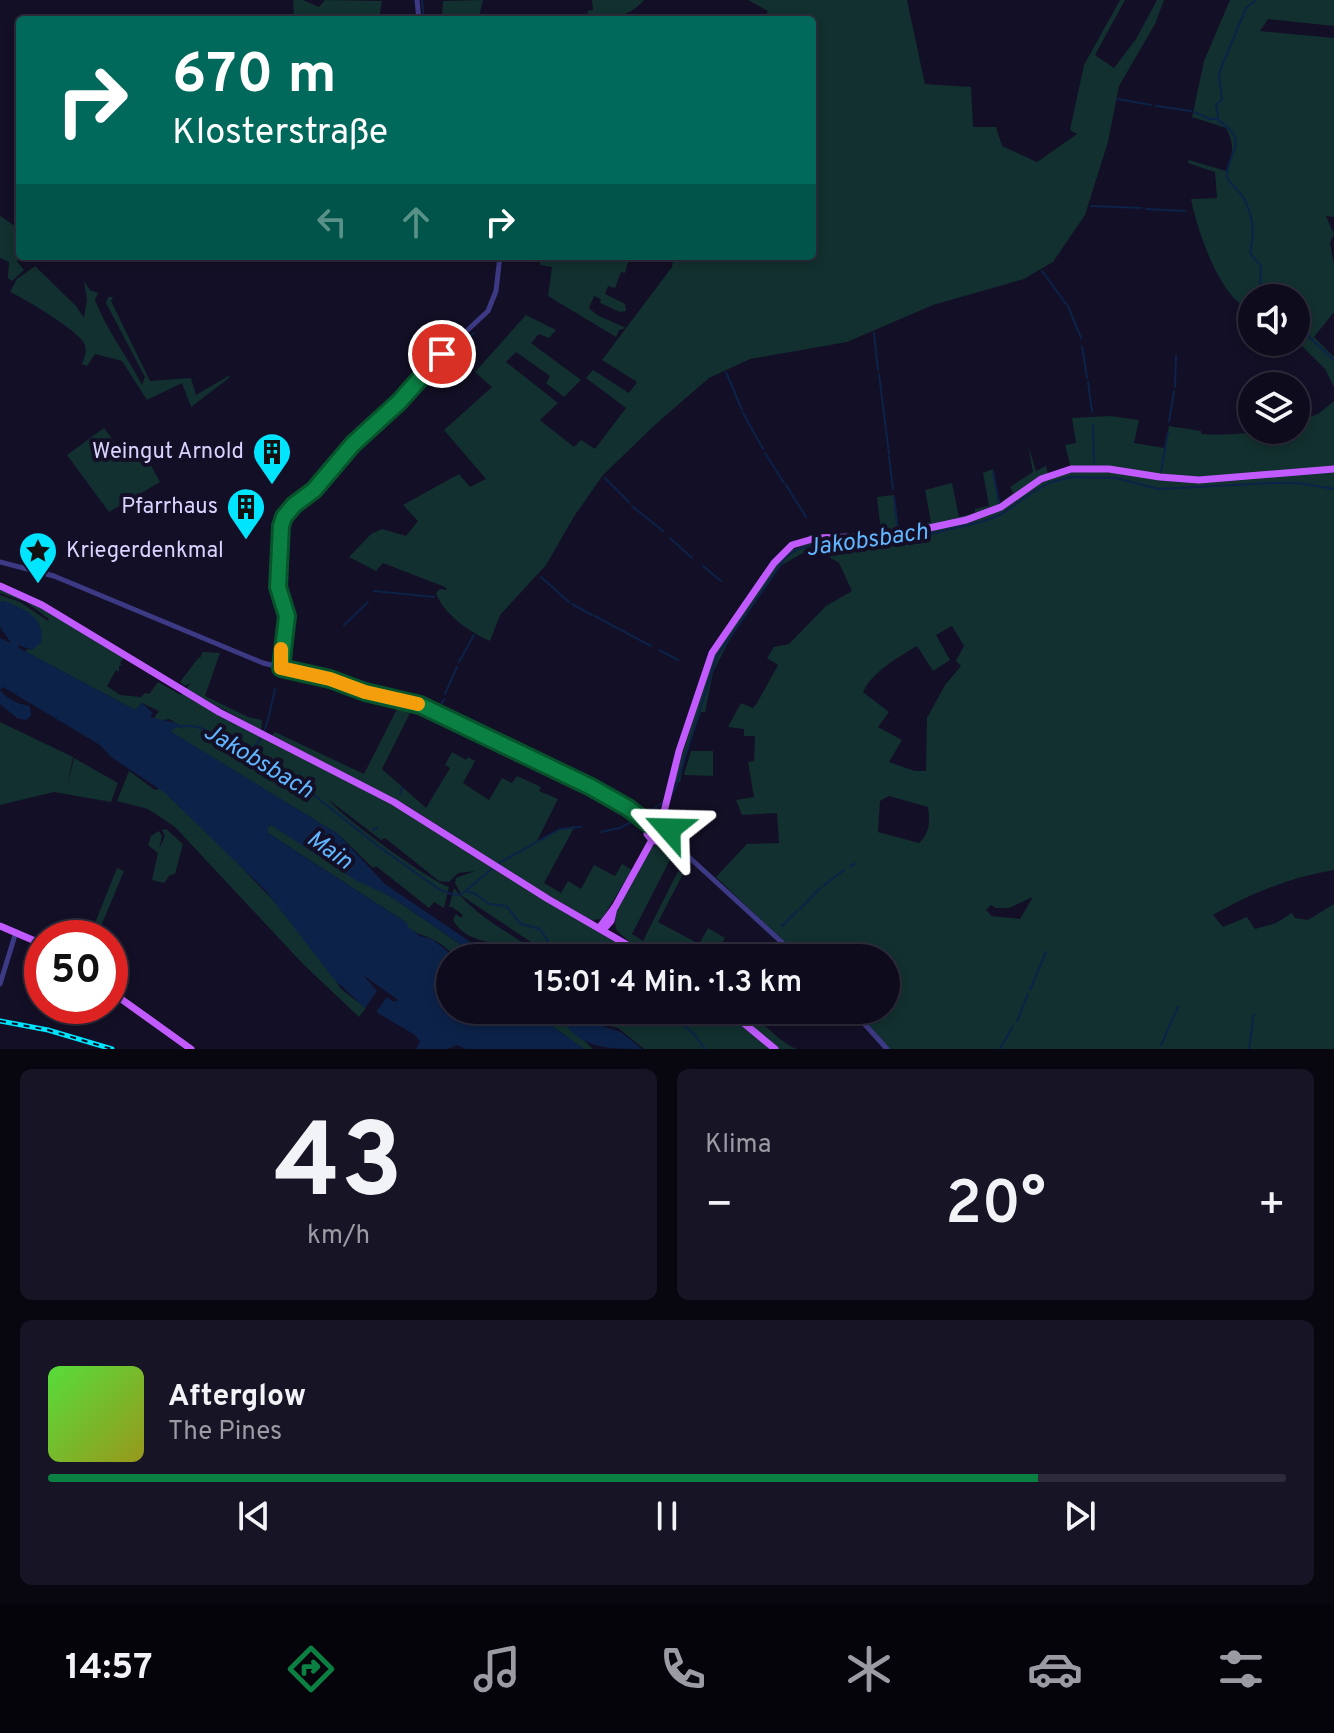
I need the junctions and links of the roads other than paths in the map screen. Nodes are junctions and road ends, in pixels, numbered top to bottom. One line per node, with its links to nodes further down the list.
1 (500, 260): 5 (street)
2 (1334, 469): 7 (main road)
3 (0, 562): 5 (street)
4 (0, 586): 13 (main road)
5 (281, 668): 6 (street)
6 (643, 819): 7 (main road); 9 (main road)
7 (662, 820): 8 (main road)
8 (667, 837): 9 (main road); 18 (street)
9 (652, 840): 10 (main road)
10 (615, 907): 11 (main road); 13 (main road)
11 (611, 921): 13 (main road); 16 (main road)
12 (0, 926): 14 (main road)
13 (601, 929): 16 (main road)
14 (16, 932): 15 (main road); 19 (street)
15 (24, 936)
16 (623, 942): 17 (main road)
17 (626, 944)
18 (784, 944)
19 (0, 984)
20 (128, 1004): 23 (main road)
21 (745, 1024): 24 (main road)
22 (865, 1024): 25 (street)
23 (191, 1049)
24 (775, 1049)
25 (887, 1049)

